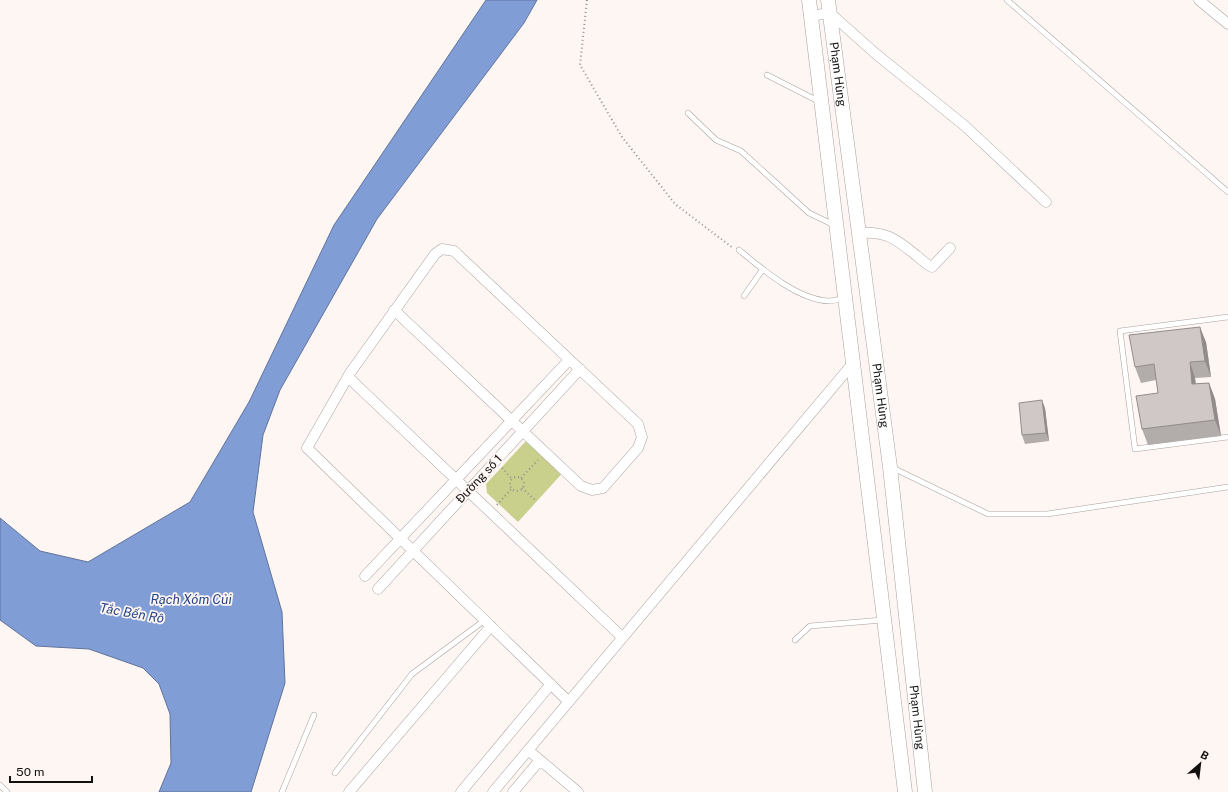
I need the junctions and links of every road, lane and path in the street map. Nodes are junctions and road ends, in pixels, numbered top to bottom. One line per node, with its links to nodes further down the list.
1 (587, 0): 16 (path)
2 (808, 0): 6 (main road, Phạm Hùng)
3 (1007, 0): 11 (lane)
4 (1199, 0): 7 (street)
5 (829, 6): 6 (street); 12 (street); 14 (main road, Phạm Hùng)
6 (810, 16): 9 (main road, Phạm Hùng)
7 (1228, 24)
8 (767, 75): 9 (lane)
9 (821, 102): 13 (main road, Phạm Hùng)
10 (688, 113): 13 (lane)
11 (1228, 192)
12 (1046, 202)
13 (836, 227): 19 (main road, Phạm Hùng)
14 (859, 234): 15 (street); 31 (main road, Phạm Hùng)
15 (950, 248)
16 (736, 250): 17 (lane)
17 (763, 269): 18 (lane); 19 (lane)
18 (744, 296)
19 (845, 298): 23 (main road, Phạm Hùng)
20 (394, 310): 22 (street); 25 (street); 26 (street)
21 (1228, 317): 28 (lane)
22 (569, 360): 24 (street); 26 (street)
23 (854, 362): 45 (main road, Phạm Hùng); 47 (street)
24 (580, 369): 27 (street, Đường số 1); 29 (street)
25 (348, 377): 33 (street); 41 (street)
26 (511, 422): 27 (street); 33 (street)
27 (522, 432): 29 (street); 30 (street, Đường số 1)
28 (1228, 438)
29 (544, 453): 32 (path)
30 (495, 462): 34 (path); 38 (street, Đường số 1)
31 (890, 467): 35 (lane); 64 (main road, Phạm Hùng)
32 (521, 478): 34 (path); 37 (path)
33 (456, 479): 38 (street); 41 (street)
34 (512, 479): 36 (path)
35 (1228, 487)
36 (512, 488): 37 (path); 40 (path)
37 (522, 488): 39 (path)
38 (468, 491): 40 (street); 42 (street, Đường số 1)
39 (535, 500)
40 (490, 512): 47 (street)
41 (400, 538): 42 (street); 43 (street)
42 (413, 551): 44 (street, Đường số 1); 46 (street)
43 (365, 576)
44 (378, 589)
45 (884, 620): 48 (lane); 63 (main road, Phạm Hùng)
46 (488, 623): 49 (street); 54 (lane); 58 (street)
47 (622, 637): 50 (street)
48 (795, 640)
49 (551, 684): 50 (street); 59 (street)
50 (569, 702): 52 (street)
51 (314, 715): 57 (lane)
52 (528, 750): 53 (street); 60 (street)
53 (540, 760): 61 (street); 62 (street)
54 (336, 774)
55 (0, 785): 56 (lane)
56 (7, 792)
57 (282, 792)
58 (350, 792)
59 (461, 792)
60 (493, 792)
61 (514, 792)
62 (578, 792)
63 (905, 792)
64 (925, 792)

